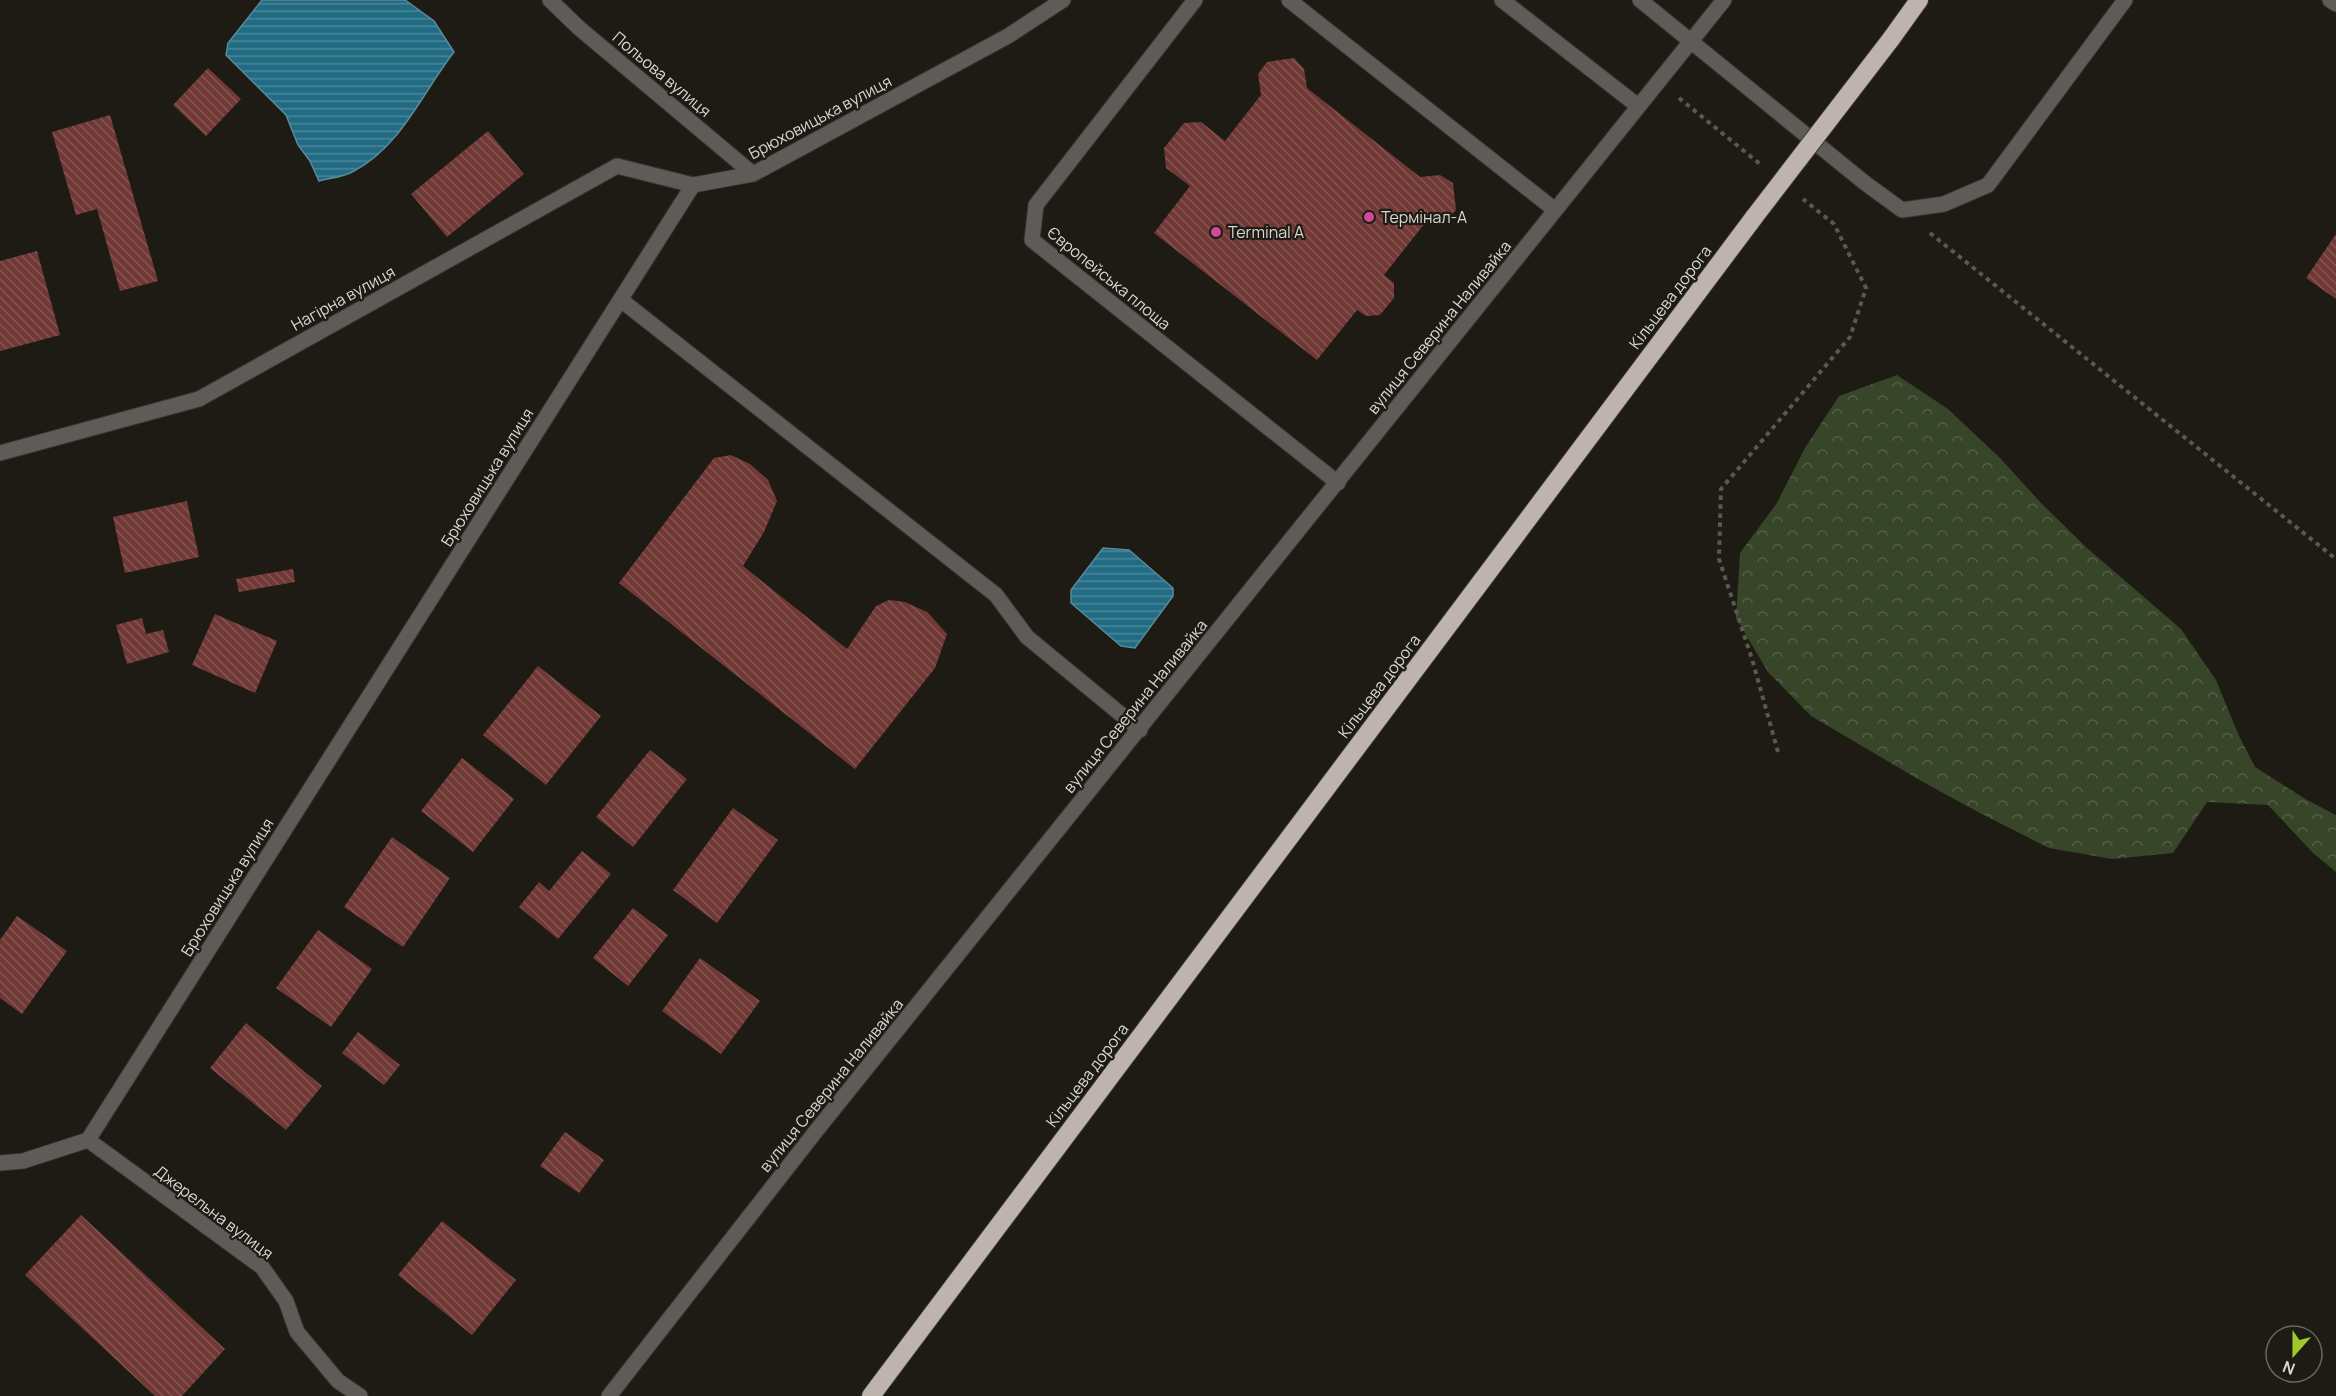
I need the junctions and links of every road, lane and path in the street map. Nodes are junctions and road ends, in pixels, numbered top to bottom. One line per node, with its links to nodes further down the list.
1 (550, 0): 16 (street, Польова вулиця)
2 (1063, 0): 16 (street, Брюховицька вулиця)
3 (1195, 0): 23 (street, Європейська площа)
4 (1289, 0): 19 (street)
5 (1502, 0): 14 (street)
6 (1640, 0): 12 (street)
7 (1724, 0): 12 (street, вулиця Северина Наливайка)
8 (1919, 0): 31 (highway, Кільцева дорога, bridge)
9 (2125, 0): 20 (street)
10 (2330, 0): 11 (street)
11 (2336, 4)
12 (1692, 41): 13 (street, вулиця Северина Наливайка); 20 (street)
13 (1658, 81): 14 (street, вулиця Северина Наливайка); 15 (path)
14 (1638, 106): 19 (street, вулиця Северина Наливайка)
15 (1769, 171)
16 (753, 174): 17 (street, Брюховицька вулиця)
17 (693, 185): 21 (street, Брюховицька вулиця); 22 (street, Нагірна вулиця)
18 (1797, 194): 26 (path)
19 (1555, 210): 23 (street, вулиця Северина Наливайка)
20 (1902, 210): 24 (path)
21 (621, 300): 25 (street); 27 (street, Брюховицька вулиця)
22 (0, 453)
23 (1338, 483): 25 (street, вулиця Северина Наливайка)
24 (2336, 560)
25 (1140, 730): 30 (street, вулиця Северина Наливайка)
26 (1778, 752)
27 (88, 1140): 28 (street); 29 (street, Джерельна вулиця)
28 (0, 1164)
29 (360, 1396)
30 (609, 1396)
31 (871, 1396)

